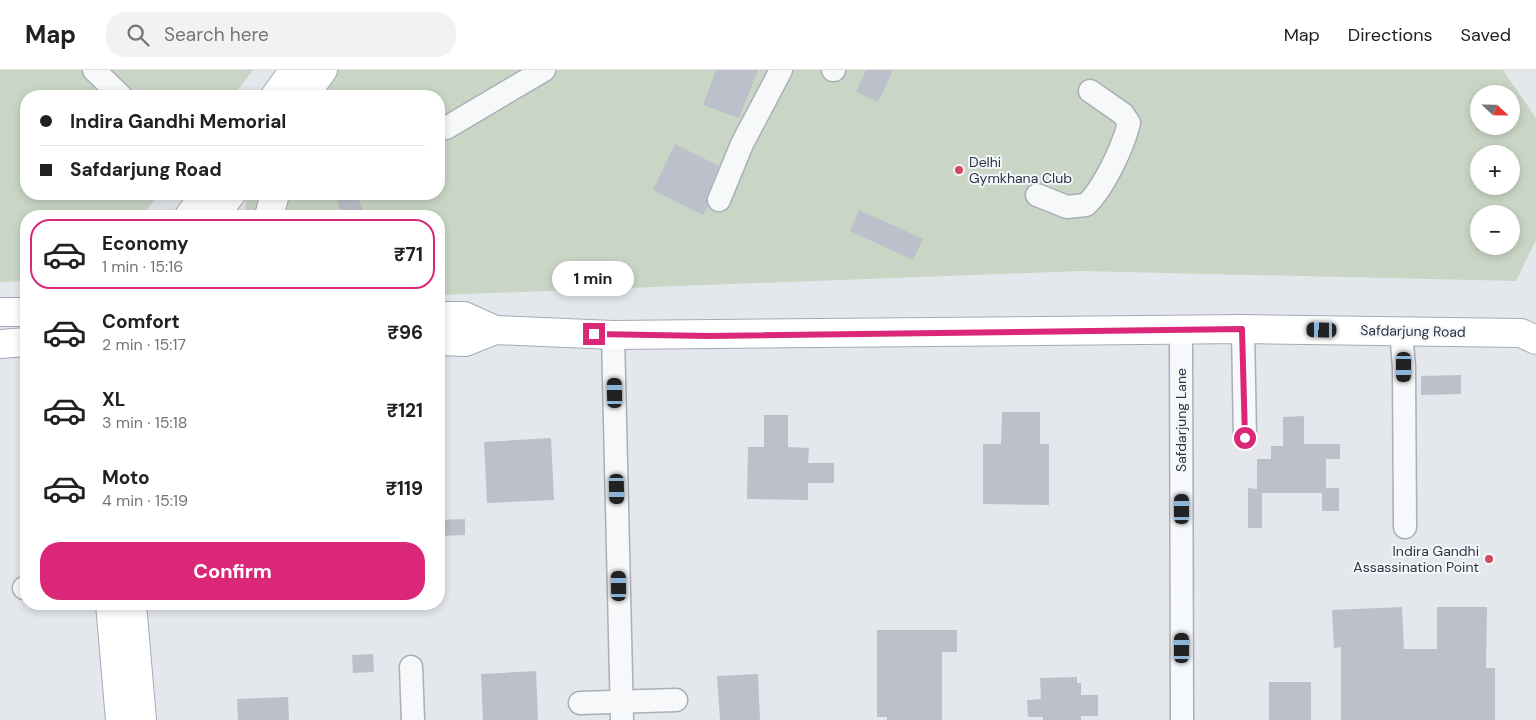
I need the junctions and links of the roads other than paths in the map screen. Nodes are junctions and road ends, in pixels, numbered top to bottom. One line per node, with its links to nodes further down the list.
1 (94, 70): 6 (street)
2 (294, 70): 7 (main road)
3 (322, 70): 8 (main road)
4 (544, 70): 10 (street)
5 (781, 70): 12 (street)
6 (115, 90)
7 (280, 90)
8 (308, 90)
9 (1090, 91): 11 (street)
10 (446, 128)
11 (1037, 195)
12 (719, 200)
13 (0, 312): 14 (main road)
14 (20, 312)
15 (445, 316): 17 (main road, Safdarjung Road)
16 (1242, 329): 18 (main road, Safdarjung Road); 19 (main road, Safdarjung Road); 23 (street)
17 (495, 330): 21 (main road, Safdarjung Road); 22 (main road, Safdarjung Road)
18 (1181, 331): 21 (main road, Safdarjung Road); 34 (street, Safdarjung Lane)
19 (1401, 331): 20 (main road, Safdarjung Road); 24 (street)
20 (1531, 333)
21 (613, 335): 30 (street)
22 (445, 341)
23 (1245, 438)
24 (1405, 527)
25 (111, 610): 31 (main road)
26 (133, 610): 32 (main road)
27 (411, 668): 33 (street)
28 (676, 700): 30 (street)
29 (580, 703): 30 (street)
30 (621, 711)
31 (120, 720)
32 (142, 720)
33 (413, 720)
34 (1182, 720)

